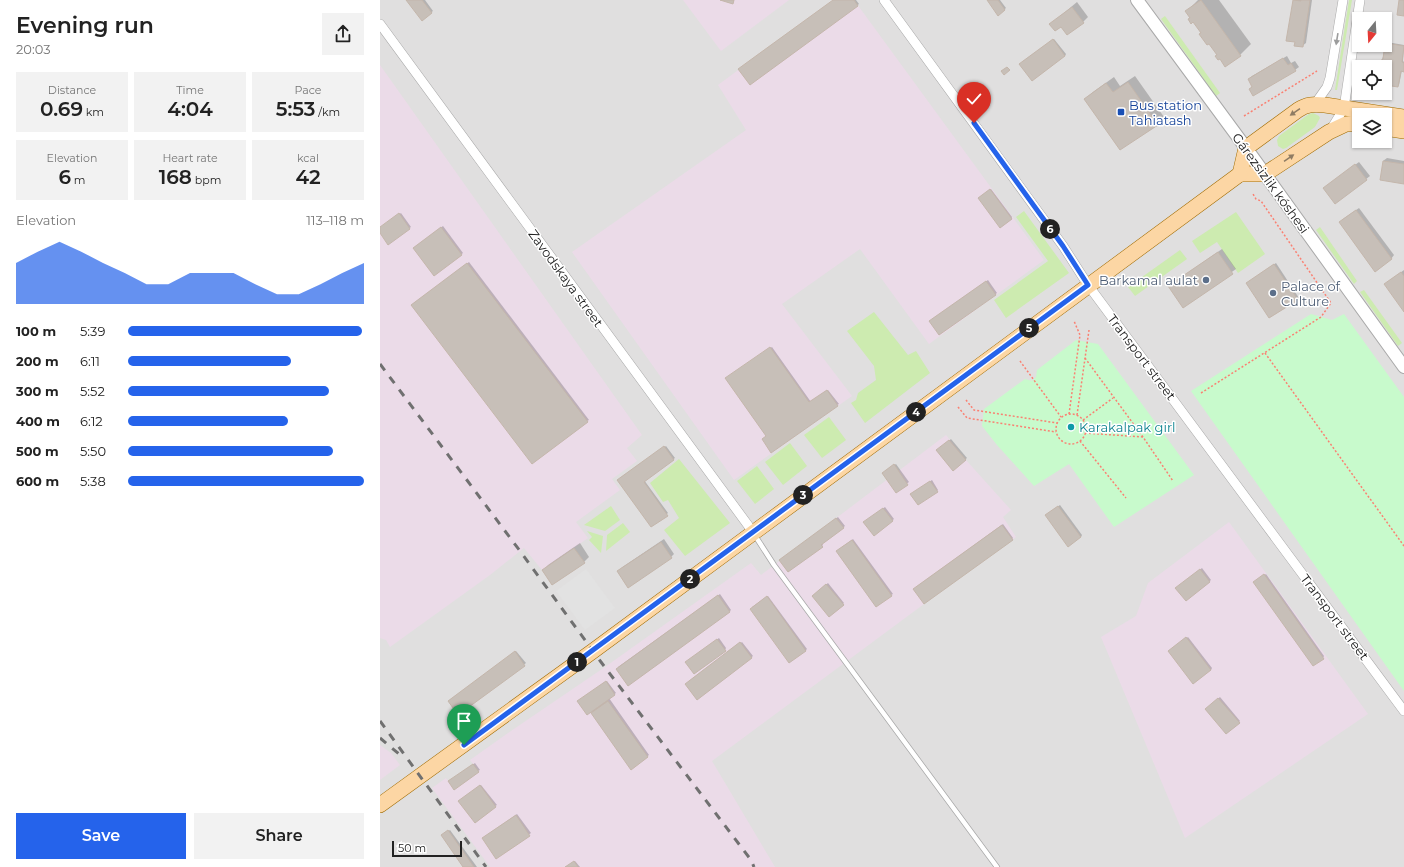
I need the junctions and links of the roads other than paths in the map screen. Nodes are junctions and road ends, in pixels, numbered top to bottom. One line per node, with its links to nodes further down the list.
1 (884, 0): 18 (street, Transport street)
2 (1137, 0): 15 (street, Gárezsizlik kóshesi)
3 (1343, 0): 6 (street, one-way to 6)
4 (1360, 0): 7 (street)
5 (380, 24): 20 (street, Zavodskaya street)
6 (1314, 104): 7 (main road); 15 (main road, one-way to 15)
7 (1344, 108): 8 (main road); 14 (street)
8 (1352, 114)
9 (1404, 117): 10 (main road)
10 (1392, 118)
11 (1352, 122): 14 (main road)
12 (1392, 129): 13 (main road)
13 (1404, 131)
14 (1329, 132): 17 (main road, one-way to 14)
15 (1246, 148): 16 (main road); 17 (street, Gárezsizlik kóshesi)
16 (1240, 174): 17 (main road); 18 (main road)
17 (1264, 174): 19 (street, Gárezsizlik kóshesi)
18 (1088, 285): 20 (main road); 21 (street, Transport street)
19 (1404, 367)
20 (753, 532): 22 (main road); 23 (lane)
21 (1404, 711)
22 (380, 805)
23 (997, 867)

